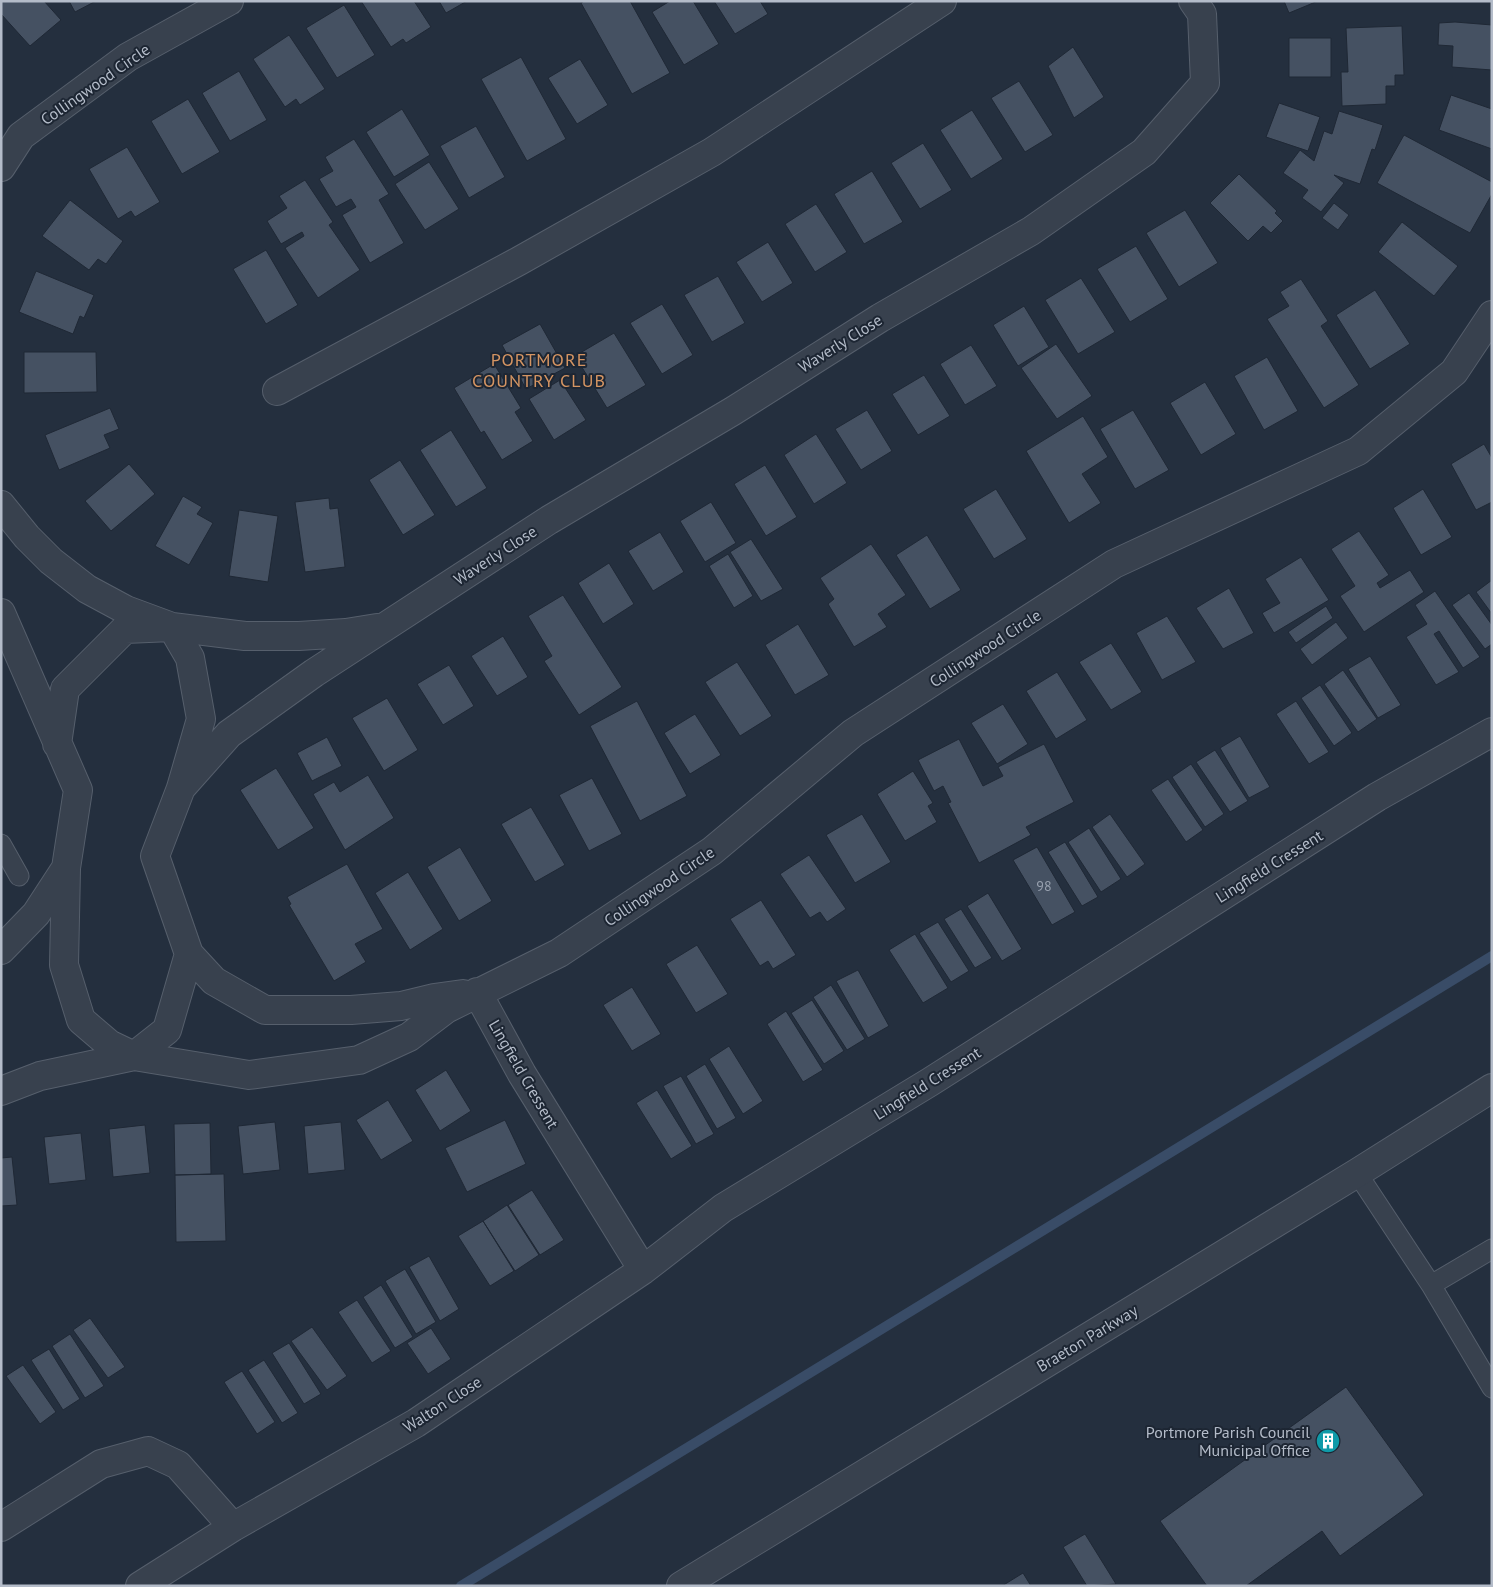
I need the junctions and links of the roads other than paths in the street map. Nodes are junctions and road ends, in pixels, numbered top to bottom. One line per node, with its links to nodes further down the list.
1 (229, 1): 4 (street, Collingwood Circle)
2 (942, 1): 6 (street)
3 (1194, 1): 9 (street, Waverly Close)
4 (1, 167)
5 (1492, 315): 19 (street, Collingwood Circle)
6 (277, 391)
7 (1, 505): 10 (street)
8 (1, 613): 12 (street)
9 (386, 626): 10 (street, Waverly Close); 13 (street, Waverly Close)
10 (172, 627): 12 (street); 13 (street)
11 (1492, 732): 25 (street, Lingfield Cressent)
12 (58, 744): 15 (street)
13 (180, 788): 18 (street)
14 (1, 844): 16 (lane)
15 (66, 868): 17 (street); 20 (street)
16 (19, 876)
17 (1, 950)
18 (189, 954): 19 (street, Collingwood Circle); 20 (street)
19 (477, 992): 20 (street, Collingwood Circle); 25 (street, Lingfield Cressent)
20 (134, 1056): 22 (street, Collingwood Circle)
21 (1492, 1088): 23 (street, Braeton Parkway)
22 (1, 1091)
23 (1357, 1173): 26 (lane); 31 (street, Braeton Parkway)
24 (1492, 1249): 26 (lane)
25 (643, 1270): 29 (street, Walton Close)
26 (1431, 1285): 27 (lane)
27 (1492, 1388)
28 (1, 1527): 29 (street)
29 (233, 1527): 30 (street, Walton Close)
30 (140, 1586)
31 (681, 1586)

